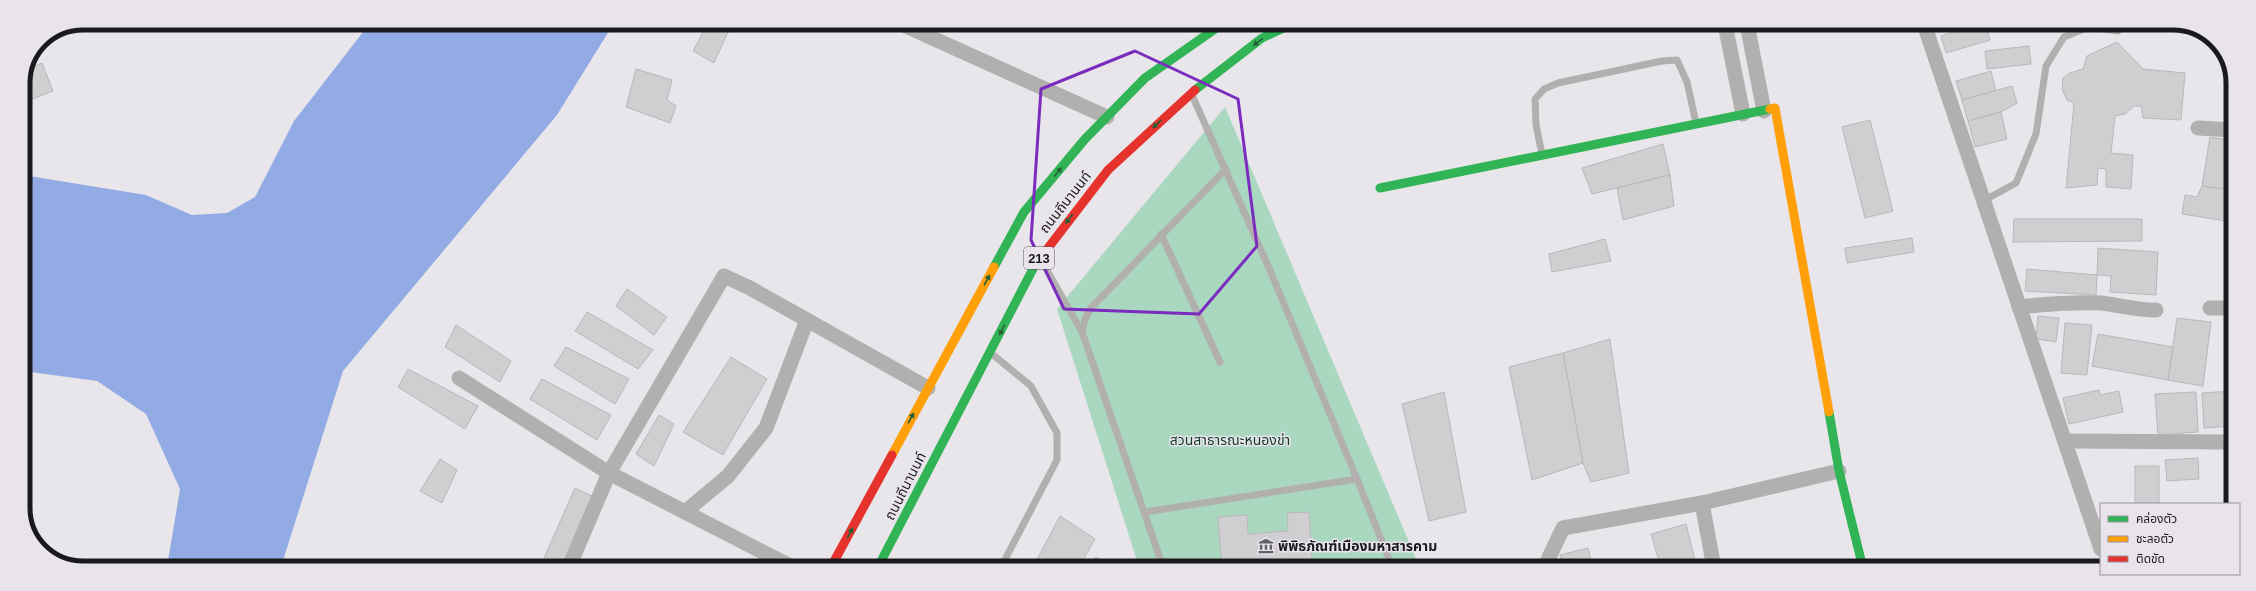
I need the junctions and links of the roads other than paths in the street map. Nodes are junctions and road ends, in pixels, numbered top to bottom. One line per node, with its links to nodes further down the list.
1 (912, 30): 11 (street)
2 (1213, 30): 11 (main road, ถนนถีนานนท์ / 213)
3 (1279, 30): 8 (main road, ถนนถีนานนท์ / 213, one-way to 8)
4 (1726, 30): 10 (street)
5 (1748, 30): 9 (street)
6 (1926, 30): 18 (street)
7 (2082, 30): 18 (lane)
8 (1191, 94): 16 (lane); 20 (main road, ถนนถีนานนท์ / 213, one-way to 20)
9 (1764, 111): 10 (main road); 33 (main road)
10 (1743, 114): 12 (main road)
11 (1107, 117): 30 (main road, ถนนถีนานนท์ / 213, one-way to 11)
12 (1696, 125): 15 (main road); 15 (lane)
13 (2198, 128): 14 (street)
14 (2226, 130)
15 (1543, 156): 17 (main road)
16 (1226, 169): 19 (lane); 35 (lane)
17 (1380, 188)
18 (1984, 201): 21 (street)
19 (1161, 234): 26 (lane); 28 (lane)
20 (1039, 257): 26 (lane); 27 (main road, ถนนถีนานนท์ / 213, one-way to 27)
21 (2019, 307): 24 (street); 31 (street)
22 (2210, 308): 23 (street)
23 (2226, 308)
24 (2156, 310)
25 (807, 320): 30 (street); 34 (street); 37 (street)
26 (1082, 332): 38 (lane)
27 (990, 352): 43 (main road, ถนนถีนานนท์ / 213); 44 (lane)
28 (1220, 362)
29 (459, 378): 34 (street)
30 (928, 388): 42 (main road, ถนนถีนานนท์ / 213, one-way to 30)
31 (2065, 441): 32 (street); 39 (street)
32 (2226, 442)
33 (1839, 471): 36 (street); 49 (main road)
34 (609, 473): 37 (street); 40 (street)
35 (1357, 479): 38 (lane); 46 (lane)
36 (1702, 503): 47 (street); 48 (street)
37 (685, 512): 41 (street)
38 (1145, 512): 45 (lane)
39 (2100, 546)
40 (572, 561)
41 (780, 561)
42 (834, 561)
43 (881, 561)
44 (1004, 561)
45 (1161, 561)
46 (1390, 561)
47 (1547, 561)
48 (1713, 561)
49 (1861, 561)

